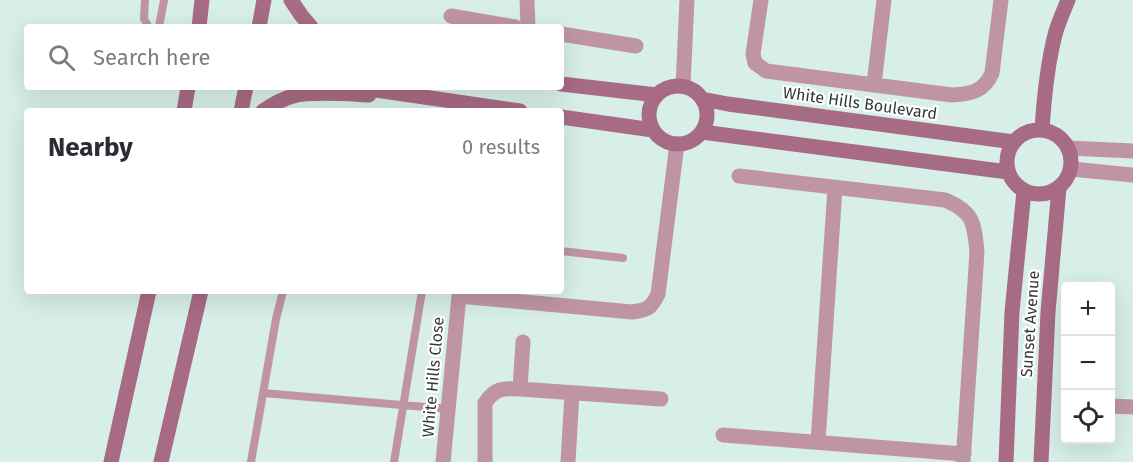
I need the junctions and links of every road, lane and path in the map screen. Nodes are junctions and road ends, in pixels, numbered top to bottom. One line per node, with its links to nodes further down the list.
1 (146, 0): 13 (lane)
2 (164, 0): 14 (lane)
3 (202, 0): 15 (street)
4 (264, 0): 16 (street)
5 (291, 0): 17 (street)
6 (527, 0): 19 (street)
7 (687, 0): 24 (street)
8 (761, 0): 23 (street)
9 (884, 0): 23 (street)
10 (1001, 0): 23 (street)
11 (1068, 0): 37 (street)
12 (451, 16): 18 (street)
13 (147, 24)
14 (160, 24)
15 (199, 24)
16 (260, 24)
17 (308, 24)
18 (498, 24)
19 (528, 24)
20 (564, 34): 21 (street)
21 (636, 46)
22 (564, 84): 28 (street)
23 (874, 84)
24 (683, 86): 28 (street); 30 (street)
25 (188, 90): 31 (street)
26 (245, 90): 32 (street)
27 (374, 90): 29 (street)
28 (657, 94): 36 (street)
29 (411, 96): 33 (street); 34 (street)
30 (702, 99): 38 (street); 39 (street, White Hills Boulevard)
31 (184, 108)
32 (242, 108)
33 (267, 108)
34 (498, 108)
35 (564, 117): 36 (street)
36 (653, 130): 40 (street)
37 (1042, 130): 39 (street); 41 (street)
38 (702, 132): 40 (street); 44 (street)
39 (1014, 142): 44 (street)
40 (676, 144): 57 (street, White Hills Close)
41 (1069, 148): 42 (street); 43 (street)
42 (1133, 151)
43 (1071, 169): 45 (street); 48 (street)
44 (1008, 172): 49 (street)
45 (1133, 175)
46 (739, 176): 47 (street)
47 (835, 188): 68 (street); 69 (street)
48 (1059, 189): 49 (street); 78 (street, Sunset Avenue)
49 (1024, 191): 77 (street, Sunset Avenue)
50 (564, 251): 51 (lane)
51 (623, 258)
52 (148, 294): 70 (street)
53 (200, 294): 71 (street)
54 (282, 294): 60 (lane)
55 (422, 294): 63 (lane)
56 (476, 294): 57 (street, White Hills Close); 66 (street, White Hills Close)
57 (497, 295)
58 (523, 342): 59 (street)
59 (520, 389): 61 (street); 75 (street)
60 (263, 393): 63 (lane); 72 (lane)
61 (572, 393): 62 (street); 76 (street)
62 (661, 399)
63 (403, 405): 66 (lane); 73 (lane)
64 (1115, 406): 65 (street)
65 (1133, 406)
66 (448, 409): 74 (street, White Hills Close)
67 (723, 435): 68 (street)
68 (818, 442): 69 (street)
69 (964, 458)
70 (111, 462)
71 (161, 462)
72 (251, 462)
73 (394, 462)
74 (443, 462)
75 (485, 462)
76 (568, 462)
77 (1006, 462)
78 (1041, 462)

